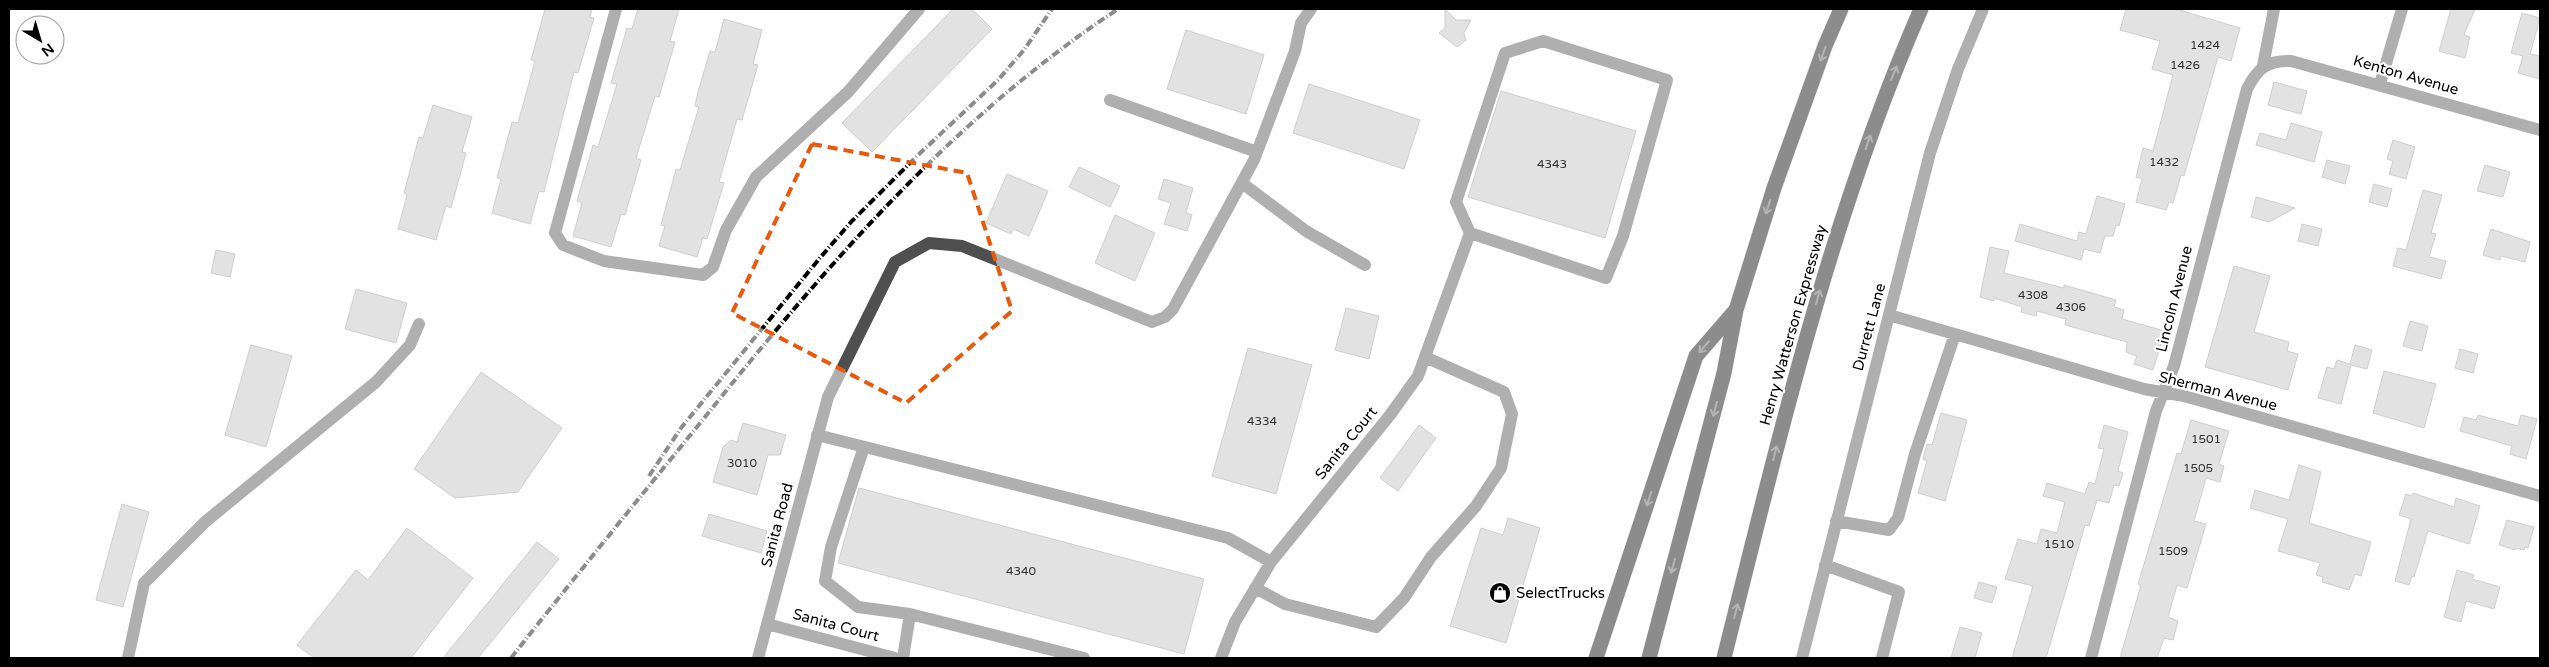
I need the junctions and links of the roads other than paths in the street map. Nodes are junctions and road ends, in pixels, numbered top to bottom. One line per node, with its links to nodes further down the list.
1 (616, 9): 2 (street)
2 (919, 9)
3 (1311, 9): 13 (street)
4 (1841, 9): 17 (highway, one-way to 17)
5 (1921, 9): 40 (highway, Henry Watterson Expressway, one-way to 5)
6 (1984, 9): 18 (street, Durrett Lane)
7 (2274, 9): 9 (street)
8 (2402, 9): 10 (street)
9 (2263, 66): 10 (street, Kenton Avenue); 22 (street, Lincoln Avenue)
10 (2380, 84): 12 (street, Kenton Avenue)
11 (1110, 100): 13 (street)
12 (2540, 130)
13 (1258, 152): 14 (street)
14 (1242, 183): 16 (street); 23 (street, Sanita Road)
15 (1470, 233): 15 (street); 21 (street, Sanita Court)
16 (1365, 265)
17 (1736, 310): 38 (highway, one-way to 38); 39 (highway, one-way to 39)
18 (1889, 315): 20 (street, Sherman Avenue); 26 (street, Durrett Lane)
19 (419, 324): 32 (street)
20 (1955, 334): 22 (street, Sherman Avenue); 26 (street)
21 (1425, 356): 27 (street, Sanita Court); 29 (street)
22 (2164, 393): 25 (street, Sherman Avenue); 43 (street, Lincoln Avenue)
23 (817, 435): 24 (street); 31 (street, Sanita Road)
24 (864, 447): 27 (street); 30 (street)
25 (2540, 496)
26 (1836, 521): 28 (street, Durrett Lane)
27 (1271, 562): 29 (street, Sanita Court)
28 (1825, 565): 41 (street, Durrett Lane); 42 (street)
29 (1256, 588): 37 (street, Sanita Court)
30 (910, 614): 35 (street); 36 (street)
31 (767, 624): 33 (street, Sanita Road); 34 (street, Sanita Court)
32 (128, 658)
33 (758, 658)
34 (895, 658)
35 (903, 658)
36 (1084, 658)
37 (1222, 658)
38 (1596, 658)
39 (1649, 658)
40 (1724, 658)
41 (1802, 658)
42 (1882, 658)
43 (2091, 658)

